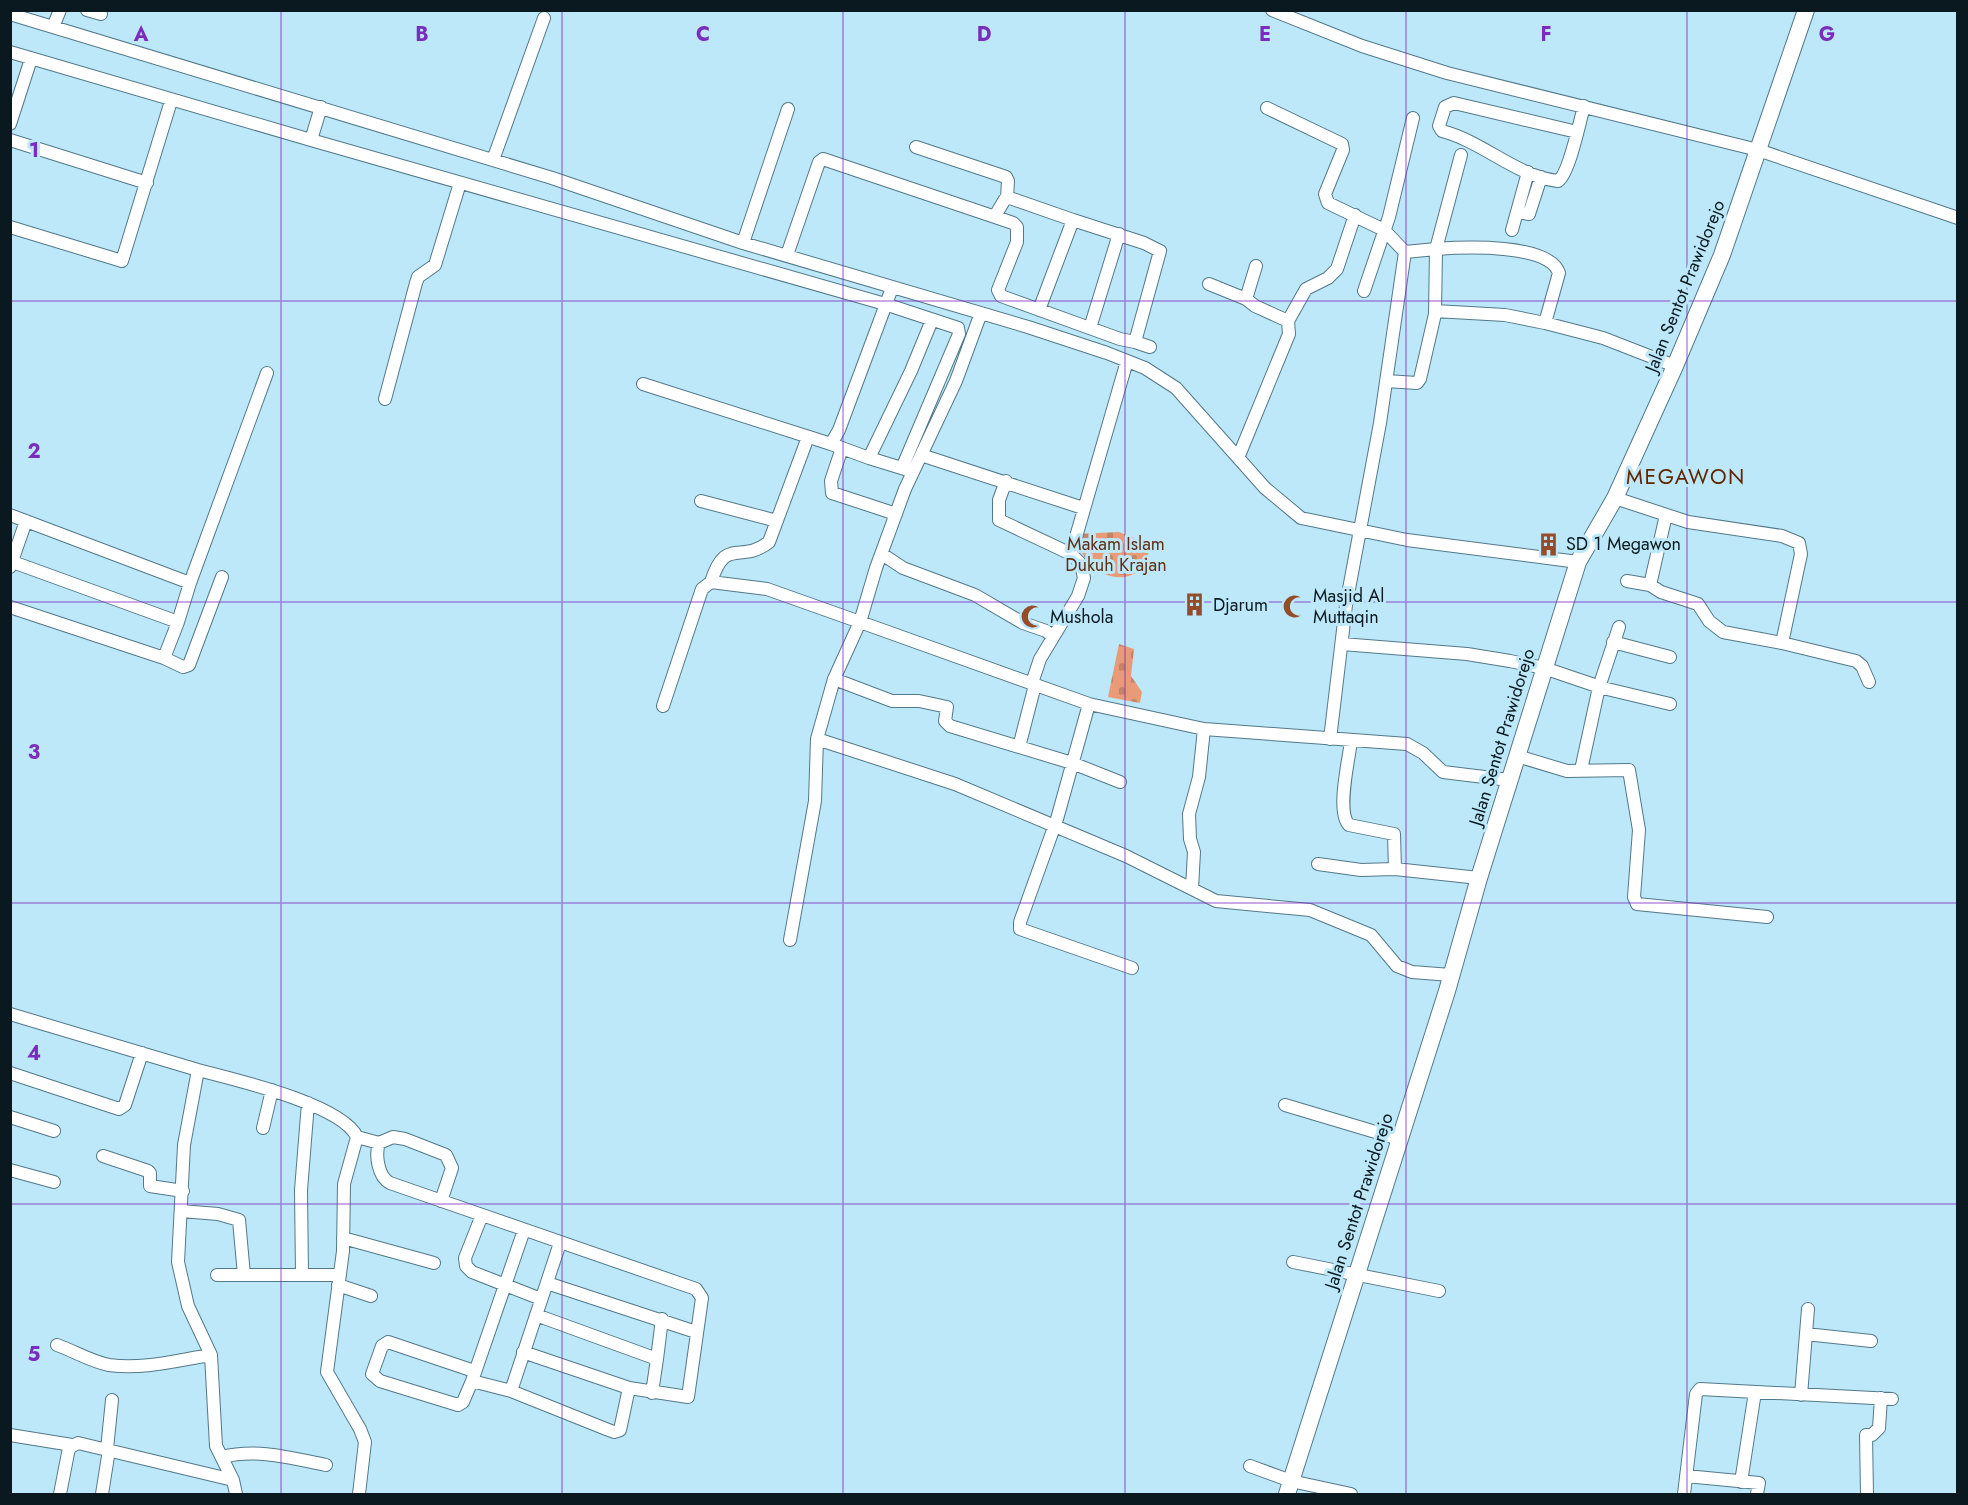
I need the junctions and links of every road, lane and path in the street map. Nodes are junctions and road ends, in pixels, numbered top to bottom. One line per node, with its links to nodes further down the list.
1 (87, 10): 5 (street)
2 (1272, 10): 11 (street)
3 (1806, 10): 21 (main road, Jalan Sentot Prawidorejo)
4 (10, 14): 7 (street)
5 (101, 14)
6 (543, 18): 23 (street)
7 (56, 19): 12 (street)
8 (10, 52): 9 (street)
9 (32, 59): 10 (street); 16 (street)
10 (171, 101): 17 (street); 26 (street)
11 (1584, 106): 18 (street); 21 (street)
12 (321, 107): 17 (street); 23 (street)
13 (1267, 108): 30 (street)
14 (788, 109): 39 (street)
15 (1413, 118): 36 (street)
16 (10, 124)
17 (314, 130): 27 (street)
18 (1577, 132): 24 (street); 25 (street)
19 (10, 140): 26 (street)
20 (916, 147): 28 (street)
21 (1758, 150): 32 (street); 64 (main road, Jalan Sentot Prawidorejo)
22 (1461, 155): 41 (street)
23 (493, 160): 34 (street)
24 (1528, 172): 25 (street); 29 (street)
25 (1541, 177): 29 (street)
26 (147, 183): 35 (street)
27 (460, 183): 40 (street); 68 (street)
28 (1007, 198): 31 (street); 33 (street)
29 (1517, 212): 37 (street)
30 (1355, 215): 36 (street); 57 (street)
31 (995, 216): 42 (street); 55 (street)
32 (1958, 218)
33 (1073, 220): 38 (street); 52 (street)
34 (692, 226): 39 (street); 40 (street)
35 (10, 227)
36 (1384, 230): 43 (street); 49 (street)
37 (1512, 230)
38 (1119, 234): 59 (street); 61 (street)
39 (743, 241): 42 (street)
40 (686, 247): 46 (street)
41 (1436, 249): 43 (street); 53 (street); 58 (street)
42 (788, 252): 44 (street)
43 (1405, 252): 66 (street)
44 (807, 261): 46 (street); 48 (street)
45 (1256, 266): 50 (street)
46 (801, 280): 51 (street)
47 (1209, 284): 50 (street)
48 (892, 288): 51 (street); 54 (street)
49 (1364, 291)
50 (1246, 299): 57 (street)
51 (885, 304): 56 (street); 70 (street)
52 (1039, 310): 55 (street); 60 (street)
53 (1436, 311): 58 (street); 66 (street)
54 (981, 313): 55 (street); 71 (street)
55 (1017, 314): 60 (street)
56 (932, 320): 72 (street); 74 (street)
57 (1287, 321): 73 (street)
58 (1545, 323): 64 (street)
59 (1089, 328): 60 (street); 61 (street)
60 (1060, 329): 63 (street)
61 (1135, 342): 62 (street)
62 (1150, 347)
63 (1127, 361): 73 (street); 78 (street)
64 (1675, 366): 76 (main road, Jalan Sentot Prawidorejo)
65 (267, 373): 92 (street)
66 (1386, 381): 84 (street)
67 (643, 384): 69 (street)
68 (385, 399)
69 (807, 437): 70 (street); 83 (street)
70 (836, 446): 72 (street); 79 (street)
71 (921, 455): 74 (street); 75 (street)
72 (869, 458): 74 (street)
73 (1238, 458): 84 (street)
74 (907, 470): 79 (street)
75 (1006, 481): 78 (street); 86 (street)
76 (1615, 498): 81 (street); 87 (main road, Jalan Sentot Prawidorejo)
77 (701, 501): 83 (street)
78 (1083, 508): 86 (street)
79 (896, 514): 85 (street)
80 (10, 515): 82 (street)
81 (1666, 515): 93 (street); 100 (street)
82 (26, 521): 88 (street); 92 (street)
83 (777, 521): 91 (street)
84 (1360, 531): 87 (street); 101 (street)
85 (882, 554): 96 (street); 98 (street)
86 (1071, 554): 98 (street)
87 (1578, 562): 104 (main road, Jalan Sentot Prawidorejo)
88 (11, 563): 95 (street)
89 (222, 578): 103 (street)
90 (1627, 581): 93 (street)
91 (711, 582): 96 (street); 111 (street)
92 (190, 583): 95 (street)
93 (1650, 585): 100 (street)
94 (10, 607): 103 (street)
95 (178, 622): 103 (street)
96 (860, 622): 105 (street); 107 (street)
97 (1619, 627): 99 (street)
98 (1052, 636): 107 (street)
99 (1613, 642): 102 (street); 108 (street)
100 (1782, 643): 106 (street)
101 (1342, 644): 104 (street); 114 (street)
102 (1670, 657)
103 (164, 658)
104 (1544, 668): 108 (street); 117 (main road, Jalan Sentot Prawidorejo)
105 (834, 679): 113 (street); 116 (street)
106 (1869, 682)
107 (1034, 684): 109 (street); 116 (street)
108 (1599, 687): 110 (street); 119 (street)
109 (1089, 705): 112 (street); 118 (street)
110 (1670, 705)
111 (663, 706)
112 (1204, 729): 114 (street); 126 (street)
113 (817, 739): 122 (street); 128 (street)
114 (1330, 739): 115 (street)
115 (1351, 741): 120 (street); 124 (street)
116 (1019, 747): 118 (street)
117 (1517, 756): 119 (street); 120 (main road, Jalan Sentot Prawidorejo)
118 (1072, 763): 121 (street); 122 (street)
119 (1581, 770): 127 (street)
120 (1509, 780): 125 (main road, Jalan Sentot Prawidorejo)
121 (1120, 782)
122 (1055, 825): 126 (street); 129 (street)
123 (1318, 864): 124 (street)
124 (1395, 869): 125 (street)
125 (1479, 878): 130 (main road, Jalan Sentot Prawidorejo)
126 (1192, 888): 130 (street)
127 (1767, 917)
128 (790, 940)
129 (1132, 968)
130 (1451, 975): 142 (main road, Jalan Sentot Prawidorejo)
131 (10, 1014): 132 (street)
132 (142, 1053): 133 (street); 134 (street)
133 (198, 1070): 135 (street); 147 (street)
134 (10, 1073)
135 (272, 1090): 136 (street); 139 (street)
136 (308, 1104): 141 (street); 156 (street)
137 (1285, 1105): 142 (street)
138 (10, 1118): 140 (street)
139 (263, 1128)
140 (54, 1131)
141 (357, 1137): 143 (street); 152 (street)
142 (1400, 1139): 159 (main road, Jalan Sentot Prawidorejo)
143 (380, 1143): 148 (street); 148 (street)
144 (103, 1156): 147 (street)
145 (10, 1170): 146 (street)
146 (54, 1182)
147 (183, 1191): 149 (street)
148 (441, 1201): 150 (street)
149 (182, 1211): 158 (street); 174 (street)
150 (482, 1215): 151 (street); 162 (street)
151 (524, 1230): 153 (street); 162 (street)
152 (343, 1238): 155 (street); 160 (street)
153 (560, 1243): 161 (street); 169 (street)
154 (1293, 1262): 159 (street)
155 (434, 1263)
156 (303, 1274): 158 (street); 160 (street)
157 (217, 1275): 158 (street)
158 (244, 1275)
159 (1357, 1275): 163 (street); 192 (main road, Jalan Sentot Prawidorejo)
160 (339, 1280): 164 (street); 196 (street)
161 (547, 1283): 165 (street); 168 (street)
162 (505, 1284): 165 (street); 176 (street)
163 (1439, 1291)
164 (371, 1296)
165 (541, 1299): 167 (street)
166 (1809, 1309): 170 (street)
167 (536, 1315): 173 (street); 175 (street)
168 (662, 1319): 169 (street); 175 (street)
169 (696, 1332): 180 (street)
170 (1806, 1334): 171 (street); 181 (street)
171 (1870, 1341)
172 (57, 1345): 174 (street)
173 (523, 1352): 177 (street); 178 (street)
174 (211, 1355): 186 (street)
175 (657, 1359): 180 (street)
176 (473, 1376): 176 (street); 178 (street)
177 (629, 1388): 178 (street); 180 (street)
178 (512, 1391)
179 (1755, 1392): 181 (street); 189 (street); 191 (street)
180 (652, 1393)
181 (1801, 1395): 200 (street)
182 (112, 1400): 185 (street)
183 (10, 1435): 184 (street)
184 (72, 1445): 185 (street); 193 (street)
185 (108, 1449): 190 (street); 194 (street)
186 (222, 1457): 187 (street); 190 (street)
187 (326, 1465)
188 (1250, 1466): 192 (street)
189 (1686, 1476): 191 (street); 198 (street)
190 (233, 1480): 195 (street)
191 (1741, 1482): 199 (street)
192 (1289, 1488): 197 (street)
193 (60, 1494)
194 (102, 1494)
195 (236, 1494)
196 (359, 1494)
197 (1351, 1494)
198 (1684, 1494)
199 (1757, 1494)
200 (1867, 1494)

